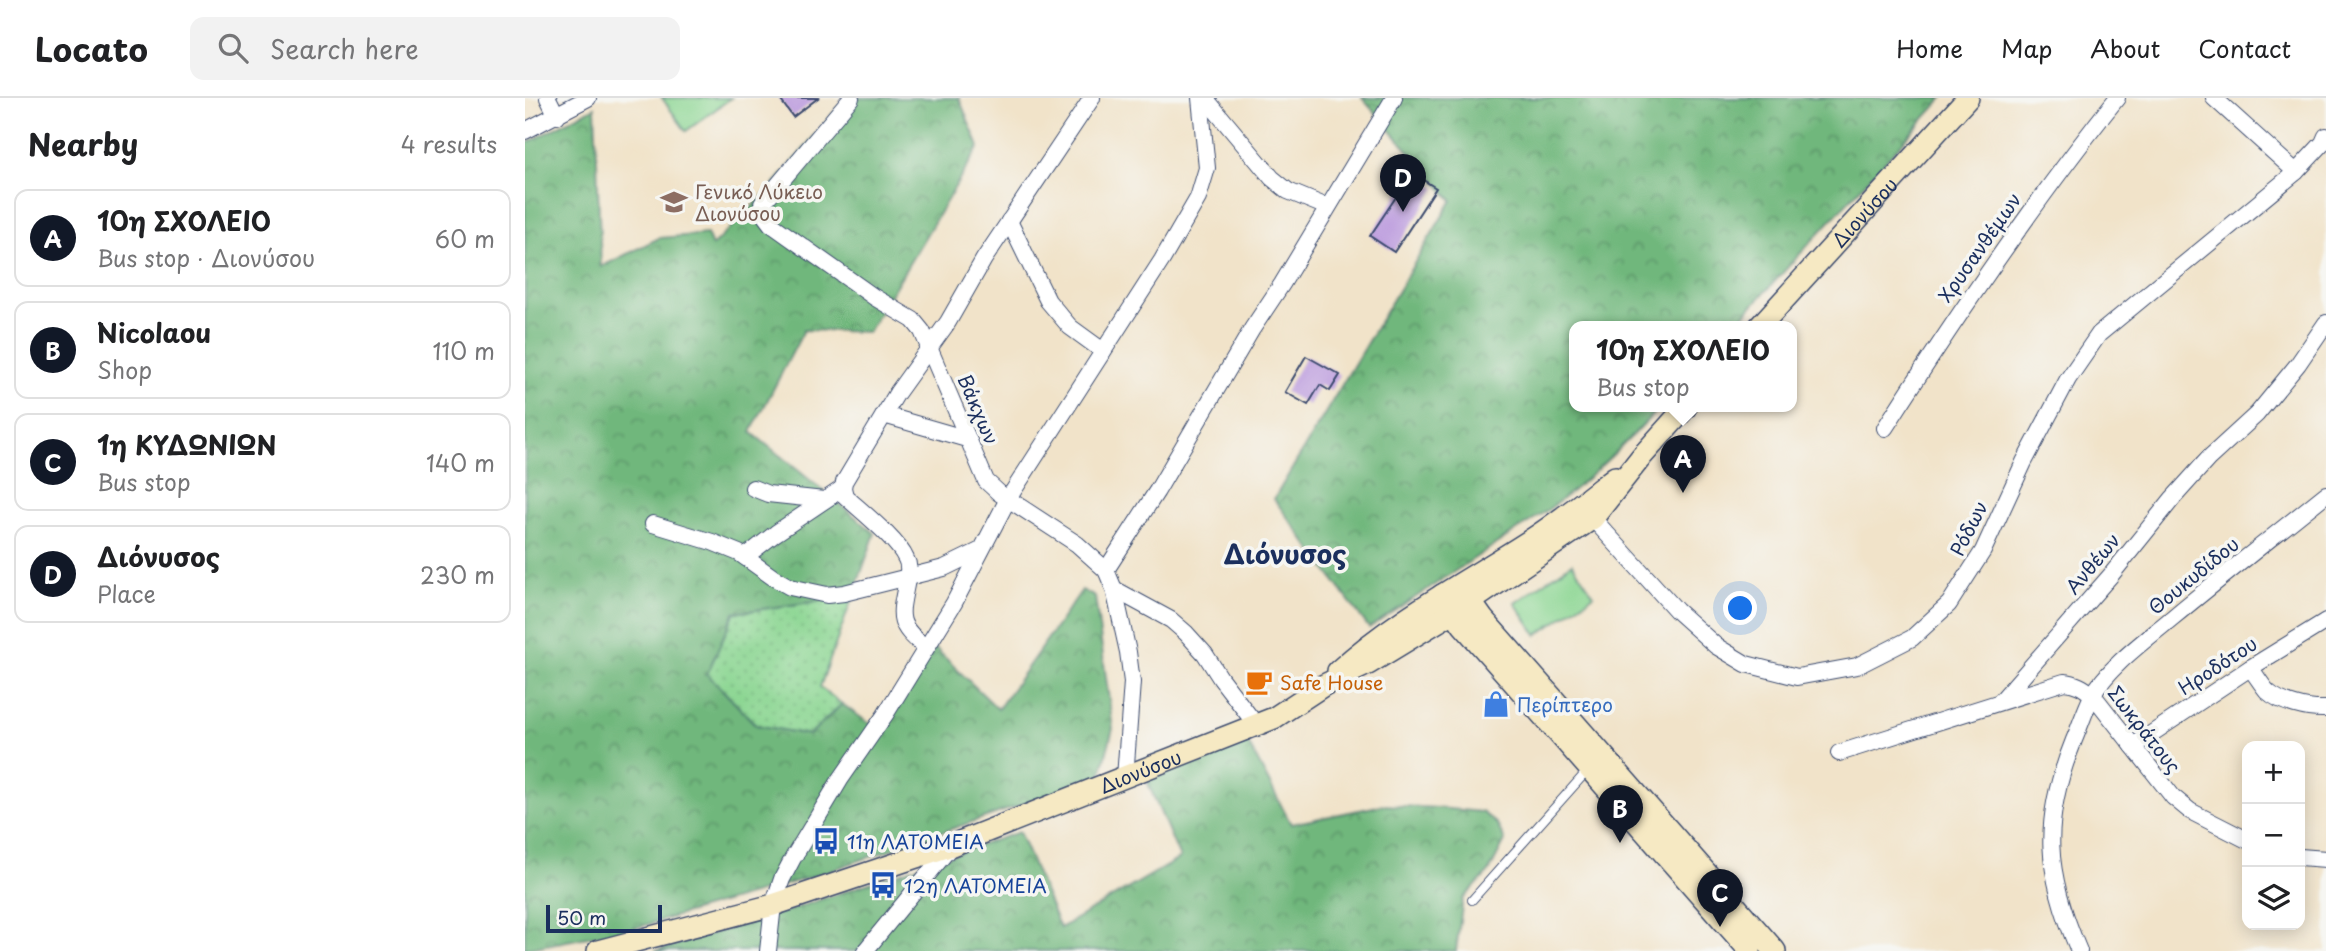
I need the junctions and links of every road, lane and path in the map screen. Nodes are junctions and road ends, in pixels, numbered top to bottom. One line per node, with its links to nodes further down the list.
1 (548, 98): 10 (street)
2 (588, 98): 10 (street)
3 (851, 98): 18 (street, Βάκχων)
4 (1093, 98): 15 (street)
5 (1203, 98): 14 (street); 19 (street)
6 (1394, 98): 14 (street)
7 (1968, 98): 16 (main road, Διονύσου)
8 (2117, 98): 22 (street, Χρυσανθέμων)
9 (2214, 98): 13 (street)
10 (557, 116): 11 (street)
11 (525, 131)
12 (2326, 136): 13 (street, Ρόδων)
13 (2296, 172): 29 (street, Ρόδων)
14 (1327, 207): 33 (street)
15 (1009, 222): 18 (street); 19 (street)
16 (1764, 321)
17 (2326, 323): 41 (street, Ανθέων)
18 (930, 346): 21 (street); 23 (street, Βάκχων)
19 (1103, 351): 27 (street)
20 (1682, 412): 29 (main road, Διονύσου)
21 (884, 415): 23 (street); 25 (street)
22 (1885, 428)
23 (967, 439): 27 (street, Βάκχων)
24 (753, 488): 28 (street)
25 (843, 488): 28 (street); 34 (street)
26 (2326, 494): 40 (street, Θουκυδίδου)
27 (1008, 499): 31 (street); 33 (street, Βάκχων)
28 (824, 500): 32 (street)
29 (1585, 511): 36 (main road, Διονύσου)
30 (653, 524): 32 (street)
31 (981, 550): 34 (street); 38 (street)
32 (745, 557): 34 (street)
33 (1106, 570): 35 (street, Βάκχων)
34 (907, 579): 38 (street)
35 (1115, 589): 43 (street); 47 (street, Βάκχων)
36 (1456, 599): 43 (main road, Διονύσου); 46 (main road)
37 (2326, 621): 39 (street, Ηροδότου)
38 (925, 647): 53 (street)
39 (2250, 668): 42 (street); 44 (street, Ηροδότου)
40 (2093, 695): 41 (street, Σωκράτους); 44 (street, Σωκράτους); 59 (street, Θουκυδίδου)
41 (2001, 701): 45 (street)
42 (2326, 709)
43 (1257, 726): 47 (main road, Διονύσου)
44 (2133, 746): 48 (street, Σωκράτους)
45 (1839, 753)
46 (1596, 762): 52 (lane); 57 (main road); 58 (main road)
47 (1125, 778): 49 (main road, Διονύσου)
48 (2242, 837)
49 (952, 845): 53 (main road, Διονύσου); 56 (street, Διονύσου)
50 (2305, 857): 51 (street)
51 (2326, 859)
52 (1472, 900)
53 (773, 905): 54 (main road, Διονύσου); 55 (street)
54 (598, 951)
55 (768, 951)
56 (865, 951)
57 (1750, 951)
58 (1775, 951)
59 (2079, 951)

